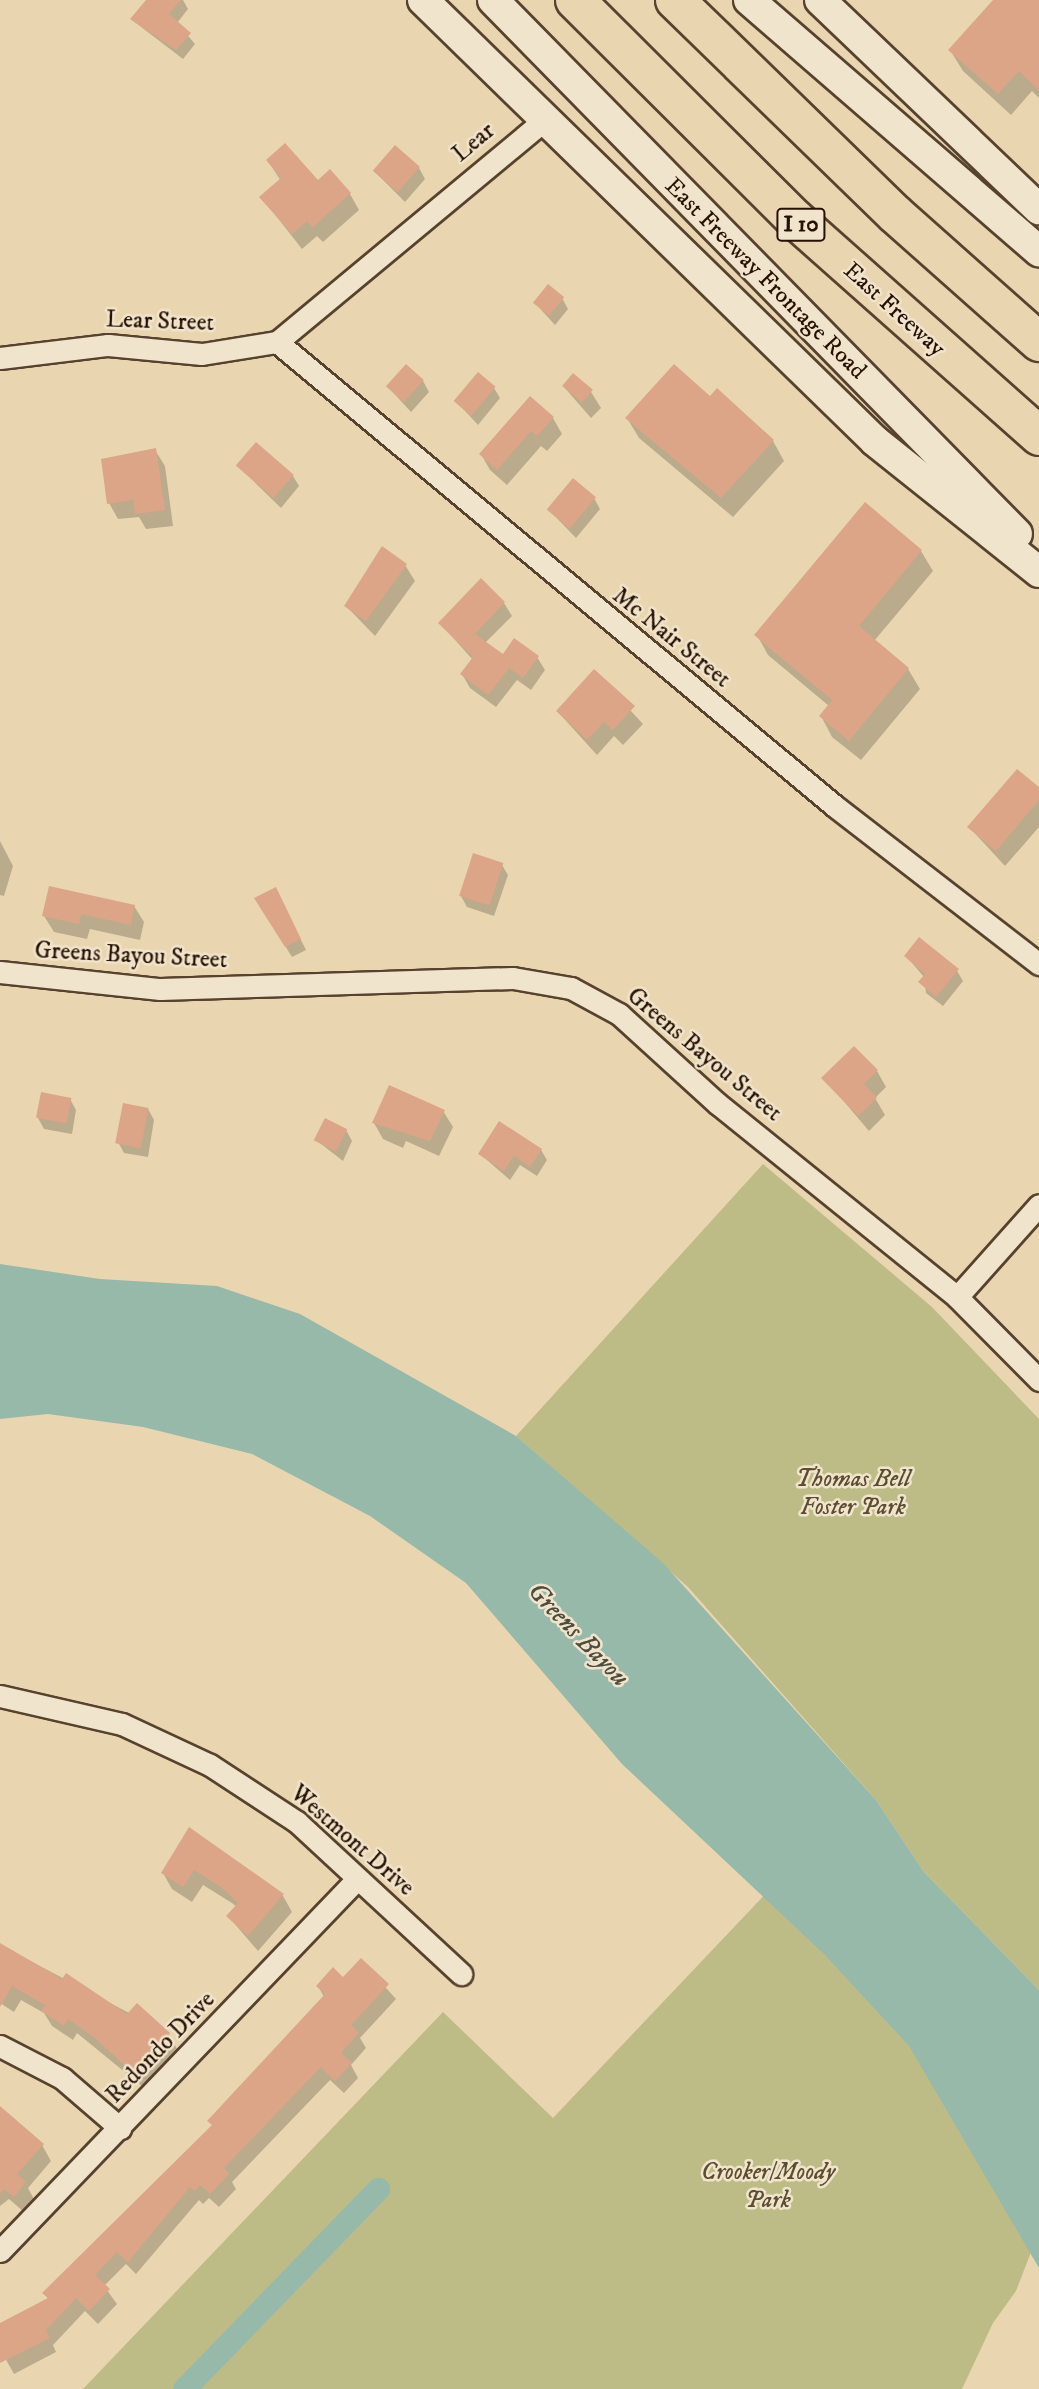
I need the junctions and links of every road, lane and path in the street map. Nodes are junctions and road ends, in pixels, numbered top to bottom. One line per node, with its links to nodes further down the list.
1 (422, 0): 7 (main road)
2 (492, 0): 14 (main road, East Freeway Frontage Road)
3 (575, 0): 13 (highway, East Freeway / I 10)
4 (675, 0): 11 (highway)
5 (749, 0): 9 (main road)
6 (820, 0): 8 (main road)
7 (544, 120): 10 (street, Lear); 15 (main road)
8 (1039, 209)
9 (1039, 251)
10 (277, 342): 12 (street, Lear Street); 16 (street, Mc Nair Street)
11 (1039, 342)
12 (0, 358)
13 (1039, 436)
14 (1039, 556)
15 (1039, 572)
16 (1039, 964)
17 (0, 972): 19 (street, Greens Bayou Street)
18 (1039, 1205): 19 (street)
19 (957, 1297): 20 (street, Greens Bayou Street)
20 (1039, 1380)
21 (0, 1696): 22 (street, Westmont Drive)
22 (357, 1879): 23 (street, Westmont Drive); 25 (street, Redondo Drive)
23 (461, 1975)
24 (0, 2046): 25 (street)
25 (120, 2129): 26 (street, Redondo Drive)
26 (0, 2251)

